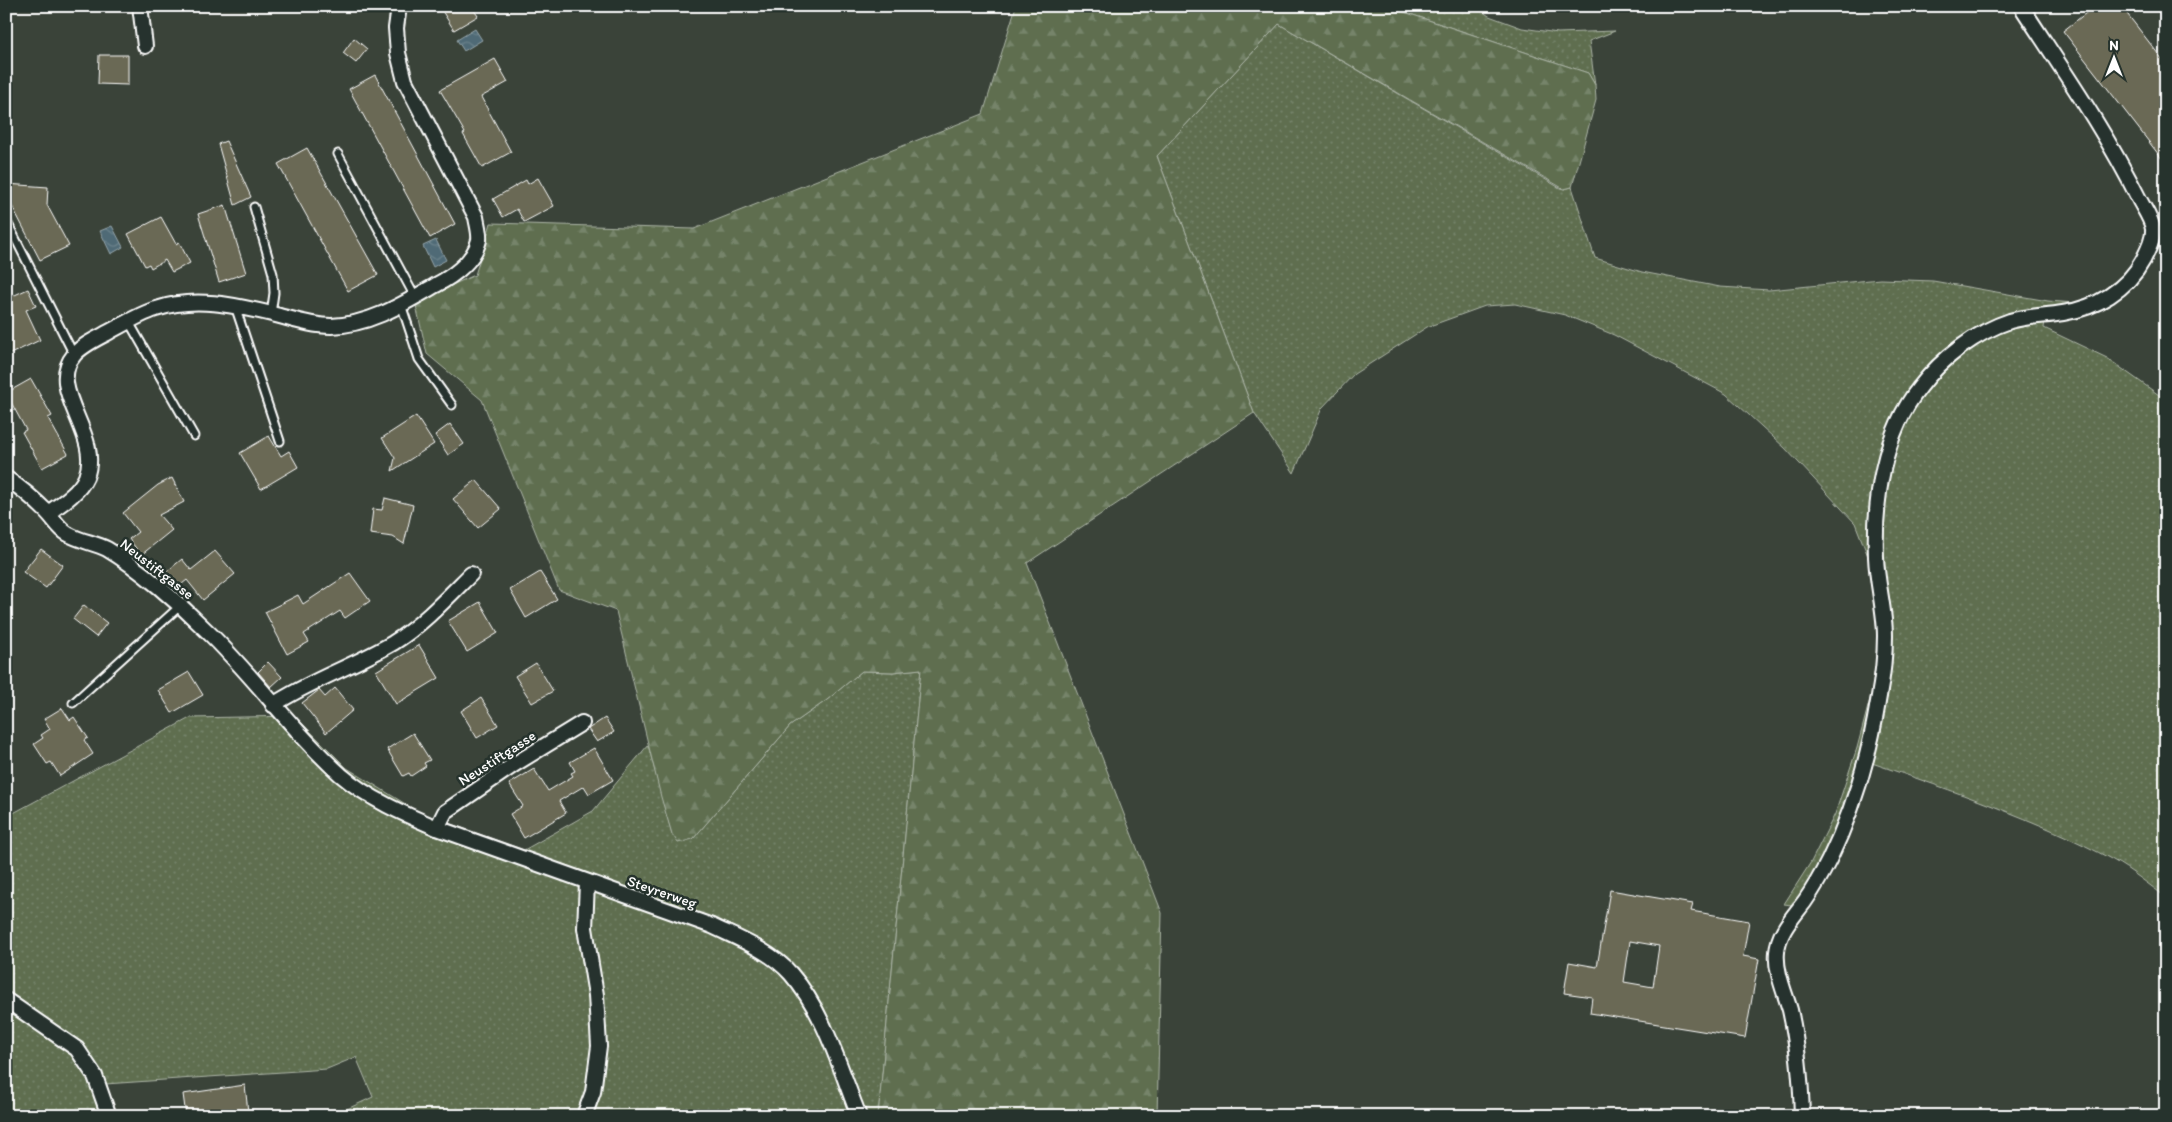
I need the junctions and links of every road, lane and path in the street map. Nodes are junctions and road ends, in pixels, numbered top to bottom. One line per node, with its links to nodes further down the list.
1 (140, 6): 4 (street)
2 (399, 6): 8 (street)
3 (2021, 6): 30 (street)
4 (145, 46)
5 (338, 154): 8 (lane)
6 (254, 207): 11 (lane)
7 (6, 220): 13 (lane)
8 (415, 297): 9 (street)
9 (401, 304): 11 (street); 14 (lane)
10 (234, 306): 11 (street); 12 (street); 16 (lane)
11 (271, 314)
12 (129, 322): 13 (street); 15 (lane)
13 (74, 355): 18 (street)
14 (452, 405)
15 (194, 436)
16 (280, 441)
17 (6, 478): 18 (street, Neustiftgasse)
18 (48, 513): 20 (street, Neustiftgasse)
19 (471, 574): 22 (street)
20 (180, 606): 21 (lane); 22 (street, Neustiftgasse)
21 (73, 702)
22 (273, 705): 24 (street, Neustiftgasse)
23 (582, 723): 24 (street, Neustiftgasse)
24 (437, 828): 25 (street, Neustiftgasse)
25 (587, 883): 28 (street); 29 (street, Steyrerweg)
26 (6, 1000): 27 (street)
27 (110, 1116)
28 (584, 1116)
29 (859, 1116)
30 (1802, 1116)

